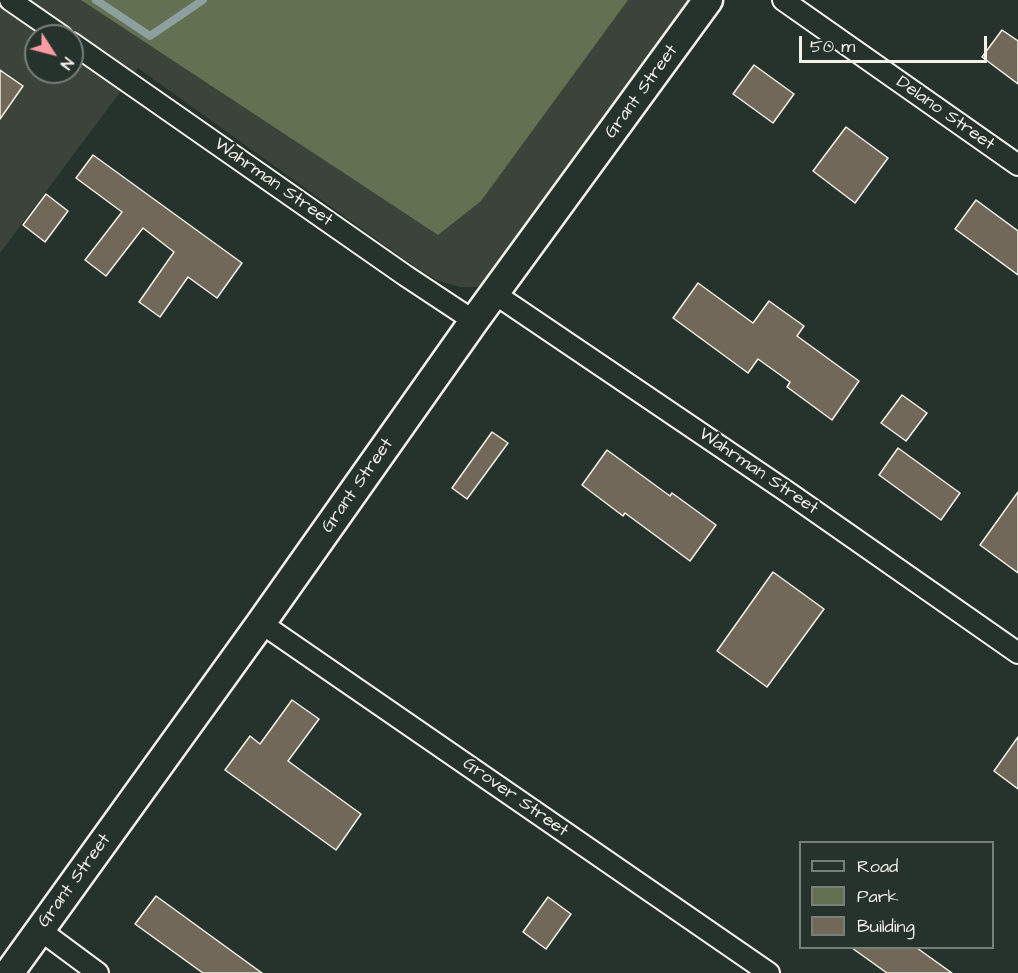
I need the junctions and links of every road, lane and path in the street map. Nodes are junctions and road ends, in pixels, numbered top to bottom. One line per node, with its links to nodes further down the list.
1 (10, 0): 4 (street)
2 (708, 0): 7 (street, Grant Street)
3 (783, 0): 6 (street, Delano Street)
4 (45, 24)
5 (84, 51): 8 (street, Wahrman Street)
6 (1018, 165)
7 (495, 294): 8 (street, Grant Street); 10 (street, Wahrman Street)
8 (474, 321): 9 (street, Grant Street)
9 (261, 623): 11 (street, Grant Street); 14 (street, Grover Street)
10 (1018, 653)
11 (40, 930): 12 (street, Grant Street); 13 (street)
12 (9, 973)
13 (98, 973)
14 (769, 973)

